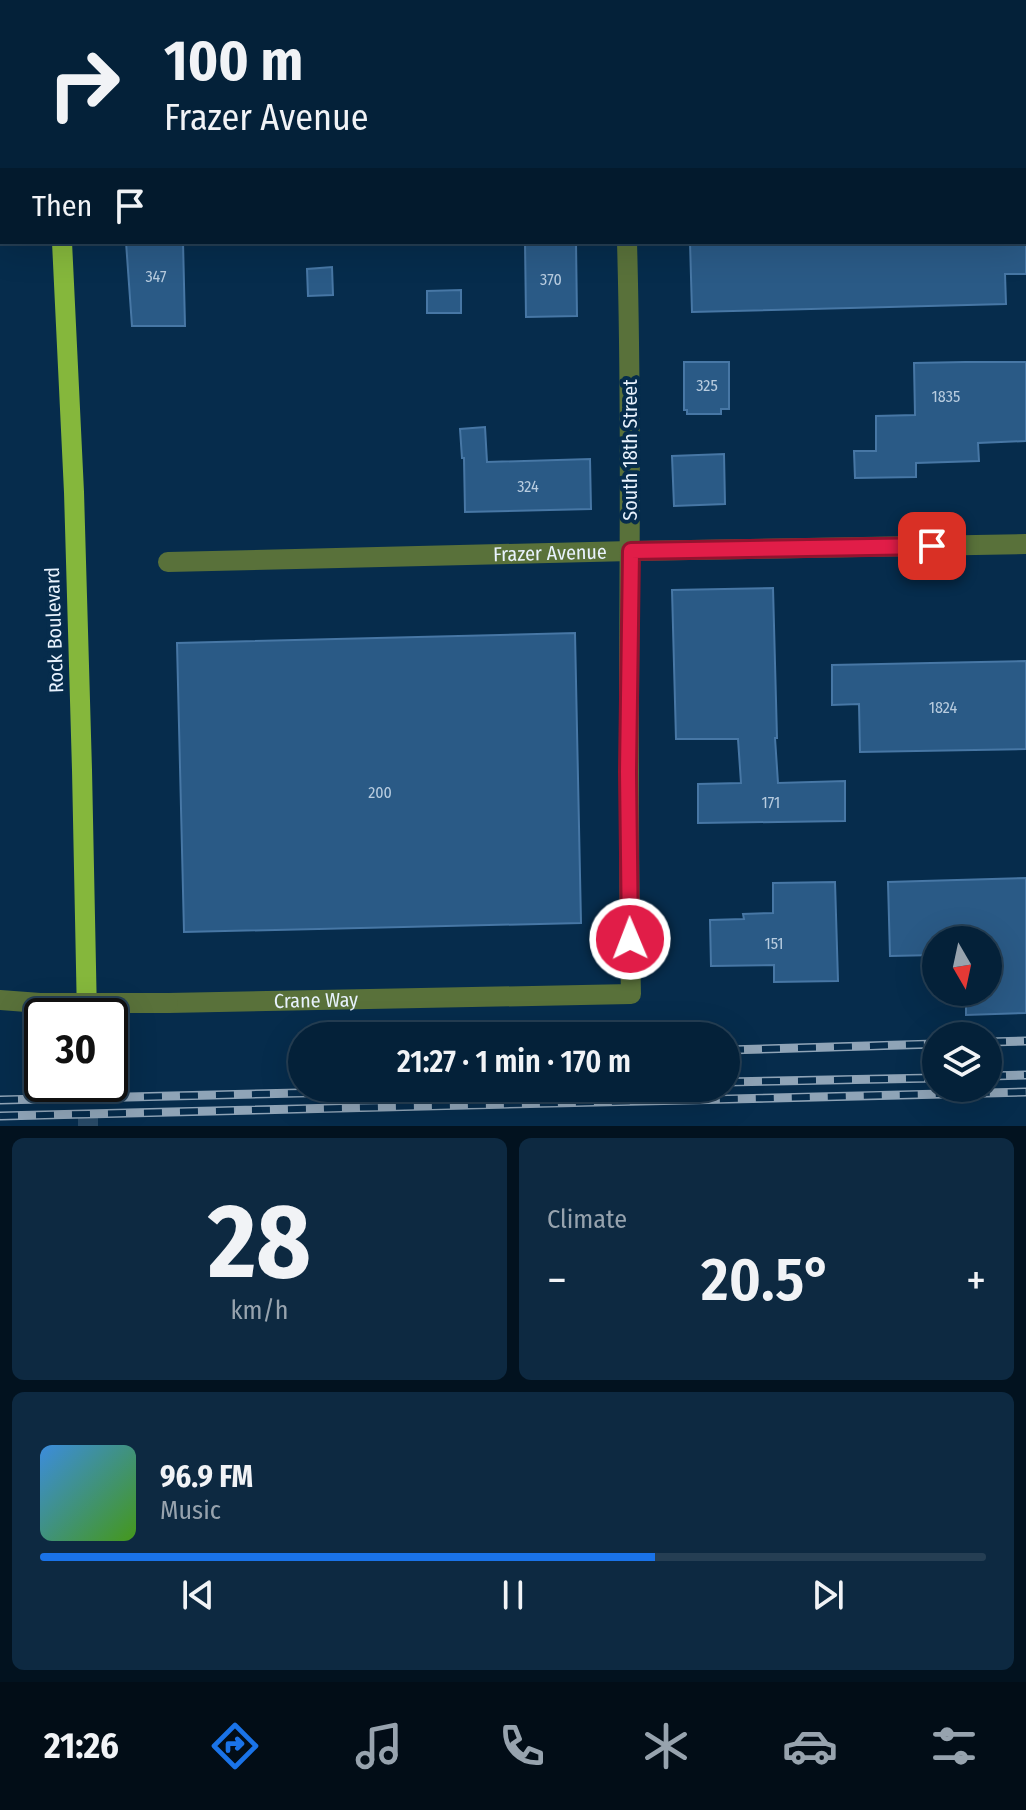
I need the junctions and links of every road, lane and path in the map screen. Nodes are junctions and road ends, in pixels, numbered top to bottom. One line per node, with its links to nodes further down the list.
1 (62, 244): 7 (main road, Rock Boulevard)
2 (627, 244): 4 (street, South 18th Street)
3 (1026, 544): 4 (street, Frazer Avenue)
4 (631, 551): 5 (street, Frazer Avenue); 6 (street, South 18th Street)
5 (168, 562)
6 (631, 994): 8 (street, Crane Way, bridge)
7 (87, 998)
8 (0, 1000)

